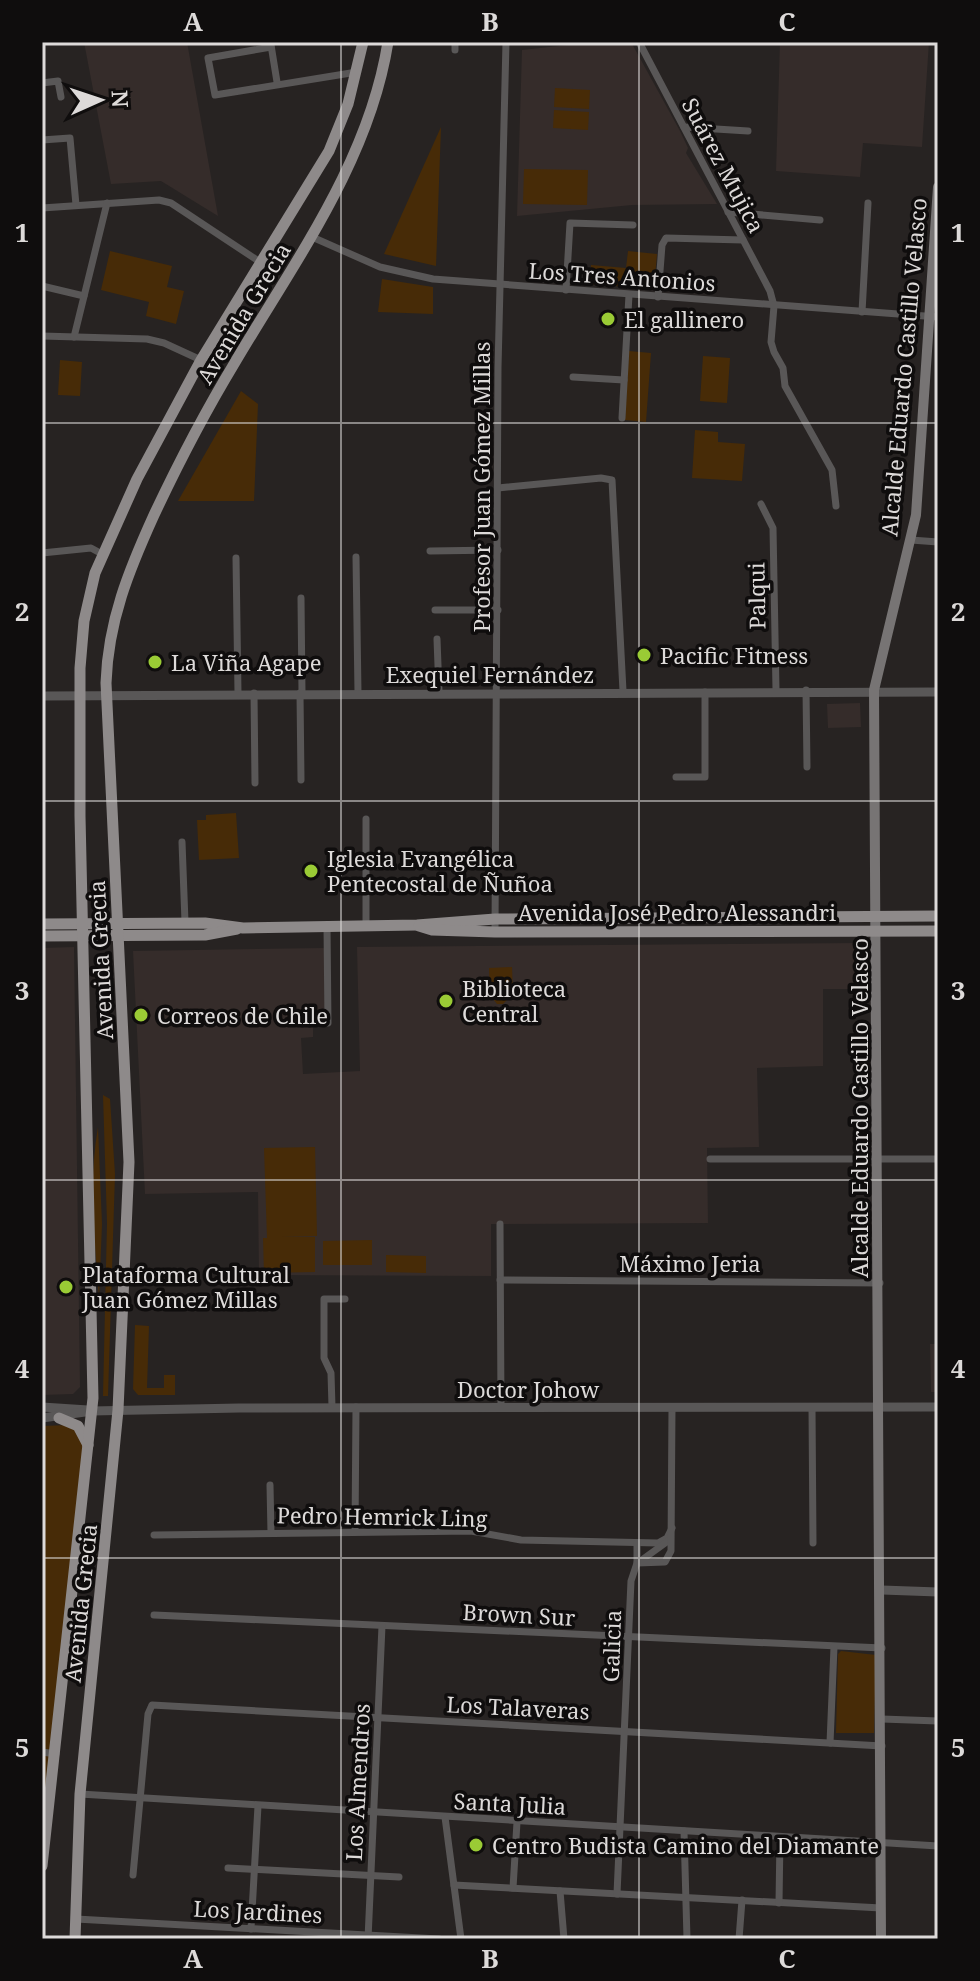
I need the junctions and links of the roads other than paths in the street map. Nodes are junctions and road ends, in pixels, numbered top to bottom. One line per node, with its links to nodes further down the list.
1 (363, 42): 6 (main road, Avenida Grecia)
2 (388, 42): 21 (main road, Avenida Grecia)
3 (506, 42): 24 (street, Profesor Juan Gómez Millas)
4 (639, 42): 10 (street, Suárez Mujica)
5 (271, 44): 7 (street); 7 (street)
6 (357, 72): 7 (street); 23 (main road, Avenida Grecia)
7 (277, 82)
8 (42, 83): 9 (street)
9 (61, 97)
10 (684, 127): 11 (street); 18 (street, Suárez Mujica)
11 (748, 131)
12 (42, 140): 16 (street)
13 (938, 187): 32 (main road, Alcalde Eduardo Castillo Velasco)
14 (107, 203): 16 (street); 23 (street); 28 (street)
15 (868, 203): 31 (street)
16 (76, 205): 17 (street)
17 (42, 208)
18 (728, 212): 19 (street); 22 (street, Suárez Mujica)
19 (820, 220)
20 (633, 225): 26 (street)
21 (312, 237): 24 (street, Los Tres Antonios); 66 (main road, Avenida Grecia)
22 (743, 240): 29 (street); 30 (street, Suárez Mujica)
23 (263, 264): 35 (main road, Avenida Grecia)
24 (501, 285): 26 (street, Los Tres Antonios); 39 (street, Profesor Juan Gómez Millas)
25 (42, 286): 28 (street)
26 (566, 290): 27 (street, Los Tres Antonios)
27 (629, 295): 29 (street, Los Tres Antonios); 37 (street)
28 (84, 296): 34 (street)
29 (658, 297): 30 (street, Los Tres Antonios)
30 (774, 306): 31 (street, Los Tres Antonios); 41 (street)
31 (862, 312): 32 (street, Los Tres Antonios)
32 (933, 317): 42 (main road, Alcalde Eduardo Castillo Velasco)
33 (42, 336): 34 (street)
34 (74, 337): 35 (street)
35 (201, 360): 47 (main road, Avenida Grecia)
36 (573, 377): 37 (street)
37 (624, 380): 38 (street)
38 (622, 418)
39 (498, 488): 44 (street, Profesor Juan Gómez Millas); 57 (street)
40 (761, 504): 54 (street, Palqui)
41 (836, 506)
42 (911, 540): 43 (street); 56 (main road, Alcalde Eduardo Castillo Velasco)
43 (938, 542)
44 (498, 550): 45 (street); 52 (street, Profesor Juan Gómez Millas)
45 (430, 551)
46 (42, 553): 47 (street)
47 (102, 554): 68 (main road, Avenida Grecia)
48 (356, 557): 65 (street)
49 (236, 558): 62 (street)
50 (301, 598): 64 (street)
51 (435, 610): 52 (street)
52 (498, 610): 60 (street, Profesor Juan Gómez Millas)
53 (437, 639): 59 (street)
54 (776, 690): 55 (street, Exequiel Fernández); 58 (street, Exequiel Fernández)
55 (806, 690): 56 (street, Exequiel Fernández); 69 (street)
56 (874, 690): 61 (street, Exequiel Fernández); 76 (main road, Alcalde Eduardo Castillo Velasco)
57 (623, 691): 58 (street, Exequiel Fernández); 60 (street, Exequiel Fernández)
58 (705, 691): 70 (street)
59 (439, 692): 60 (street, Exequiel Fernández); 65 (street, Exequiel Fernández)
60 (498, 692): 77 (street, Profesor Juan Gómez Millas)
61 (938, 692)
62 (238, 693): 63 (street, Exequiel Fernández); 66 (street, Exequiel Fernández)
63 (254, 693): 64 (street, Exequiel Fernández); 72 (street)
64 (301, 693): 65 (street, Exequiel Fernández); 71 (street)
65 (358, 693)
66 (106, 694): 68 (street, Exequiel Fernández); 84 (main road, Avenida Grecia)
67 (42, 696): 68 (street, Exequiel Fernández)
68 (80, 696): 85 (main road, Avenida Grecia)
69 (807, 767)
70 (676, 777)
71 (301, 780)
72 (255, 783)
73 (366, 819): 82 (street)
74 (182, 842): 78 (street)
75 (938, 916): 76 (main road, Avenida José Pedro Alessandri)
76 (878, 917): 77 (main road, Avenida José Pedro Alessandri); 88 (main road, Alcalde Eduardo Castillo Velasco)
77 (495, 919): 80 (main road, Avenida José Pedro Alessandri); 87 (street, Profesor Juan Gómez Millas)
78 (185, 922): 83 (main road, Avenida José Pedro Alessandri); 84 (main road, Avenida José Pedro Alessandri)
79 (42, 924): 85 (main road, Avenida José Pedro Alessandri)
80 (417, 925): 82 (main road, Avenida José Pedro Alessandri); 87 (main road, Avenida José Pedro Alessandri)
81 (327, 926): 82 (main road, Avenida José Pedro Alessandri); 83 (main road, Avenida José Pedro Alessandri); 90 (street)
82 (366, 926)
83 (243, 928): 84 (main road, Avenida José Pedro Alessandri)
84 (118, 929): 85 (main road, Avenida José Pedro Alessandri); 106 (main road, Avenida Grecia)
85 (82, 930): 89 (main road, Avenida José Pedro Alessandri); 107 (main road, Avenida Grecia)
86 (938, 931): 88 (main road, Avenida José Pedro Alessandri)
87 (495, 932): 88 (main road, Avenida José Pedro Alessandri)
88 (878, 932): 92 (main road, Alcalde Eduardo Castillo Velasco)
89 (42, 936)
90 (328, 1023)
91 (710, 1159): 92 (street)
92 (879, 1159): 93 (street); 96 (main road, Alcalde Eduardo Castillo Velasco)
93 (938, 1159)
94 (500, 1224): 95 (street)
95 (500, 1280): 96 (street, Máximo Jeria); 101 (street)
96 (880, 1283): 104 (main road, Alcalde Eduardo Castillo Velasco)
97 (345, 1299): 99 (street)
98 (42, 1407): 107 (street)
99 (332, 1407): 100 (street, Doctor Johow); 106 (street, Doctor Johow)
100 (356, 1407): 101 (street, Doctor Johow); 113 (street)
101 (501, 1407): 102 (street, Doctor Johow)
102 (672, 1407): 103 (street, Doctor Johow); 112 (street)
103 (812, 1407): 104 (street, Doctor Johow); 117 (street)
104 (881, 1407): 105 (street, Doctor Johow); 119 (main road, Alcalde Eduardo Castillo Velasco)
105 (938, 1407)
106 (118, 1410): 107 (street, Doctor Johow); 134 (main road, Avenida Grecia)
107 (92, 1411): 109 (street); 110 (main road, Avenida Grecia)
108 (42, 1418): 109 (street)
109 (59, 1418): 110 (main road)
110 (88, 1445): 133 (main road, Avenida Grecia)
111 (270, 1485): 114 (street)
112 (672, 1528): 116 (street, Pedro Hemrick Ling); 118 (street); 118 (street)
113 (355, 1532): 114 (street, Pedro Hemrick Ling); 116 (street, Pedro Hemrick Ling)
114 (271, 1533): 115 (street, Pedro Hemrick Ling)
115 (154, 1535)
116 (637, 1543): 118 (street, Galicia)
117 (813, 1543)
118 (637, 1563): 123 (street, Galicia)
119 (882, 1590): 120 (street); 125 (main road, Alcalde Eduardo Castillo Velasco)
120 (938, 1592)
121 (154, 1615): 122 (street, Brown Sur)
122 (382, 1626): 123 (street, Brown Sur); 126 (street, Los Almendros)
123 (629, 1637): 124 (street, Brown Sur); 129 (street, Galicia)
124 (834, 1647): 125 (street, Brown Sur); 130 (street)
125 (882, 1648): 127 (main road, Alcalde Eduardo Castillo Velasco)
126 (378, 1717): 129 (street, Los Talaveras); 135 (street, Los Talaveras); 137 (street, Los Almendros)
127 (882, 1719): 128 (street); 131 (main road, Alcalde Eduardo Castillo Velasco)
128 (938, 1721)
129 (626, 1731): 130 (street, Los Talaveras); 140 (street, Galicia)
130 (830, 1743): 131 (street, Los Talaveras)
131 (882, 1746): 143 (main road, Alcalde Eduardo Castillo Velasco)
132 (42, 1752): 133 (street)
133 (56, 1754): 145 (main road, Avenida Grecia)
134 (80, 1794): 135 (street, Santa Julia); 159 (main road, Avenida Grecia)
135 (139, 1799): 136 (street, Santa Julia); 148 (street)
136 (258, 1806): 137 (street, Santa Julia); 147 (street)
137 (374, 1813): 138 (street, Santa Julia); 149 (street, Los Almendros)
138 (445, 1817): 139 (street, Santa Julia); 151 (street)
139 (517, 1822): 140 (street, Santa Julia); 152 (street)
140 (622, 1828): 141 (street, Santa Julia); 154 (street, Galicia)
141 (684, 1831): 142 (street, Santa Julia); 155 (street)
142 (780, 1837): 143 (street, Santa Julia); 157 (street)
143 (882, 1843): 144 (street, Santa Julia); 158 (main road, Alcalde Eduardo Castillo Velasco)
144 (938, 1846)
145 (42, 1866)
146 (228, 1868): 147 (street)
147 (254, 1869): 149 (street); 161 (street)
148 (133, 1875)
149 (371, 1875): 150 (street); 163 (street, Los Almendros)
150 (399, 1877)
151 (454, 1885): 152 (street); 168 (street)
152 (513, 1888): 153 (street)
153 (560, 1891): 154 (street); 169 (street)
154 (617, 1894): 155 (street)
155 (686, 1898): 156 (street); 170 (street)
156 (742, 1900): 157 (street); 171 (street)
157 (779, 1903): 158 (street)
158 (881, 1908): 172 (main road, Alcalde Eduardo Castillo Velasco)
159 (76, 1919): 160 (street, Los Jardines); 164 (main road, Avenida Grecia)
160 (229, 1927): 161 (street, Los Jardines); 165 (street)
161 (251, 1929): 162 (street, Los Jardines)
162 (340, 1936): 163 (street, Los Jardines)
163 (368, 1937): 166 (street, Los Jardines)
164 (75, 1939)
165 (231, 1939)
166 (419, 1939): 167 (street, Los Jardines)
167 (439, 1939)
168 (461, 1939)
169 (564, 1939)
170 (687, 1939)
171 (739, 1939)
172 (881, 1939)

